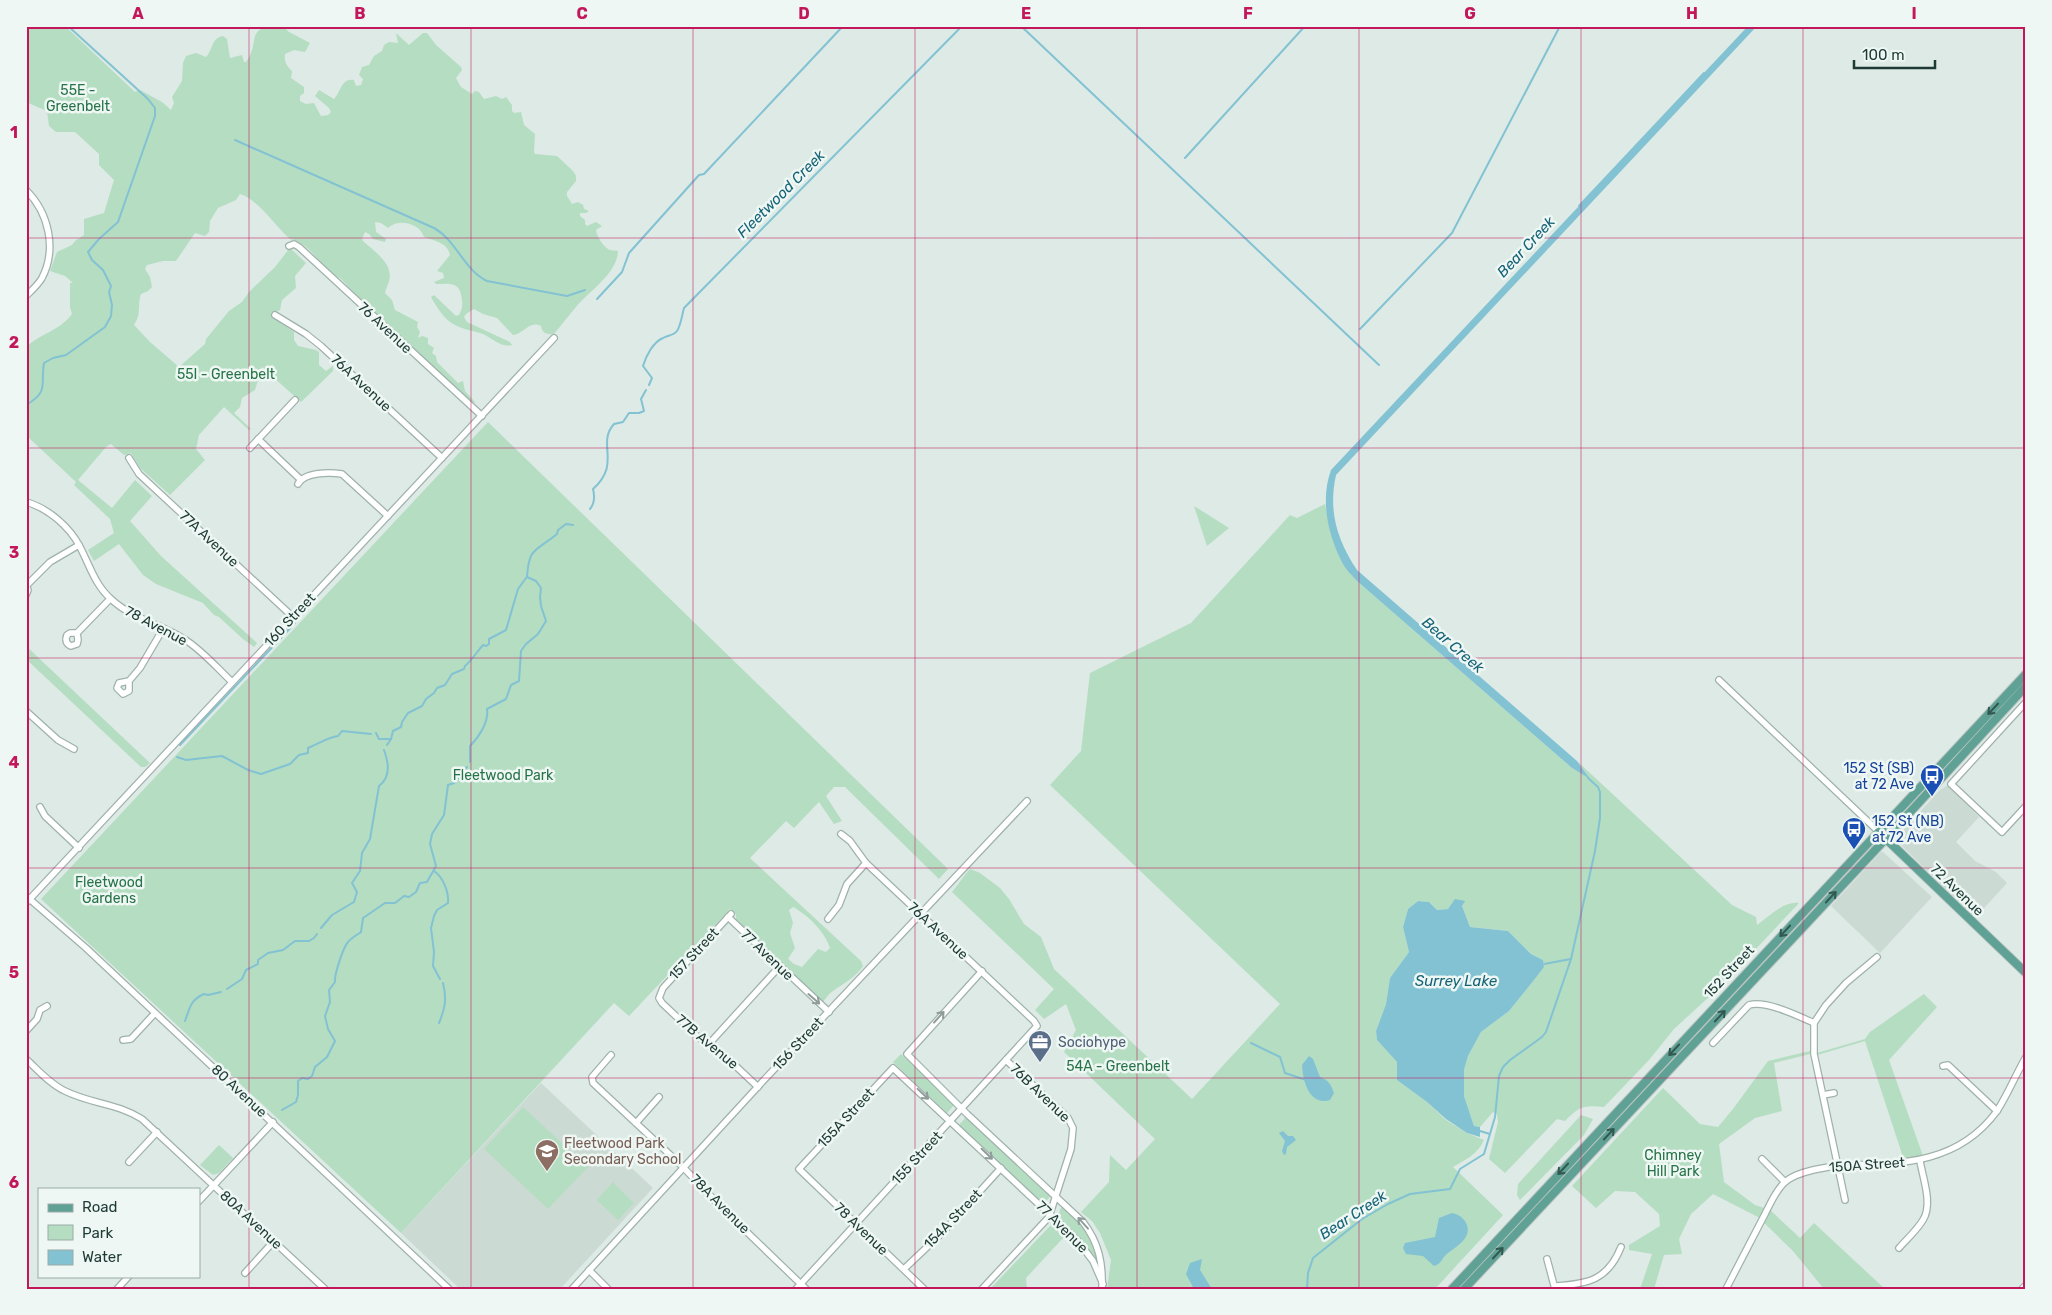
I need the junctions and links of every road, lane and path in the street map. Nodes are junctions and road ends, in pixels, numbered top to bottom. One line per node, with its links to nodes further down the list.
1 (26, 190): 3 (street)
2 (289, 246): 7 (street, 76 Avenue)
3 (26, 296)
4 (275, 315): 11 (street, 76A Avenue)
5 (554, 338): 7 (street, 160 Street)
6 (295, 400): 8 (street)
7 (482, 416): 11 (street, 160 Street)
8 (258, 440): 9 (street); 13 (street)
9 (250, 448)
10 (129, 458): 18 (street, 77A Avenue)
11 (442, 458): 13 (street, 160 Street)
12 (26, 502): 14 (street, 78 Avenue)
13 (388, 516): 18 (street, 160 Street)
14 (79, 545): 15 (street); 17 (street, 78 Avenue)
15 (27, 585): 16 (street)
16 (26, 595)
17 (110, 599): 19 (street, 78 Avenue); 20 (street)
18 (293, 617): 24 (street, 160 Street)
19 (164, 629): 23 (street); 24 (street, 78 Avenue)
20 (78, 633)
21 (2026, 674): 32 (main road, 152 Street, one-way to 32)
22 (1719, 680): 32 (street, 72 Avenue)
23 (129, 682)
24 (232, 682): 35 (street, 160 Street)
25 (2026, 686): 34 (main road, 152 Street)
26 (2026, 702): 30 (street)
27 (27, 713): 28 (street)
28 (74, 748)
29 (1027, 801): 38 (street, 156 Street)
30 (2026, 806)
31 (40, 807): 35 (street)
32 (1878, 832): 34 (main road, 72 Avenue); 105 (main road, 152 Street, one-way to 105)
33 (841, 834): 36 (street, 76A Avenue)
34 (1886, 839): 44 (main road, 72 Avenue); 106 (main road, 152 Street, one-way to 34)
35 (79, 848): 37 (street, 160 Street)
36 (866, 863): 38 (street, 76A Avenue); 40 (street)
37 (28, 899): 48 (street, 80 Avenue)
38 (920, 913): 43 (street, 76A Avenue); 47 (street, 156 Street)
39 (730, 916): 42 (street, 77 Avenue); 45 (street, 157 Street)
40 (828, 919)
41 (1877, 957): 49 (street)
42 (780, 966): 47 (street, 77 Avenue, one-way to 47); 54 (street)
43 (982, 971): 50 (street, 76A Avenue); 65 (street, 77 Avenue, one-way to 43)
44 (2026, 973)
45 (659, 996): 54 (street, 77B Avenue)
46 (47, 1006): 51 (street)
47 (828, 1012): 61 (street, 156 Street)
48 (155, 1014): 52 (street); 68 (street, 80 Avenue)
49 (1814, 1023): 53 (street); 63 (street)
50 (1037, 1026): 58 (street, 155 Street)
51 (26, 1031)
52 (124, 1040)
53 (1713, 1043)
54 (708, 1045): 61 (street, 77B Avenue)
55 (611, 1055): 69 (street, 78A Avenue)
56 (2026, 1057): 66 (street, 150A Street)
57 (26, 1059): 70 (street, 80A Avenue)
58 (1006, 1060): 65 (street, 155 Street); 80 (street, 76B Avenue)
59 (1943, 1066): 66 (street)
60 (893, 1068): 67 (street, 77 Avenue, one-way to 67); 77 (street, 155A Street)
61 (758, 1087): 75 (street, 156 Street)
62 (1834, 1093): 63 (street)
63 (1823, 1095): 74 (street)
64 (659, 1098): 69 (street)
65 (962, 1108): 67 (street, 155 Street); 80 (street, 77 Avenue)
66 (1997, 1111): 72 (street, 150A Street)
67 (951, 1120): 76 (street, 77 Avenue, one-way to 76); 84 (street, 155 Street)
68 (273, 1122): 79 (street); 99 (street, 80 Avenue)
69 (636, 1123): 75 (street, 78A Avenue)
70 (157, 1132): 73 (street); 79 (street, 80A Avenue)
71 (1762, 1159): 78 (street)
72 (1920, 1161): 74 (street, 150A Street); 87 (street)
73 (129, 1162)
74 (1839, 1166): 78 (street, 150A Street); 82 (street)
75 (683, 1168): 90 (street, 156 Street); 94 (street, 78A Avenue)
76 (1001, 1168): 83 (street, 77 Avenue); 89 (street, 154A Street)
77 (799, 1169): 84 (street, 78 Avenue)
78 (1785, 1182): 107 (street)
79 (214, 1185): 81 (street); 85 (street, 80A Avenue)
80 (1056, 1197): 83 (street); 95 (street, 77 Avenue, one-way to 80)
81 (200, 1200)
82 (1846, 1200)
83 (1050, 1215): 95 (street, 77 Avenue); 104 (street)
84 (856, 1224): 89 (street, 78 Avenue); 94 (street, 155 Street)
85 (274, 1241): 91 (street); 98 (street, 80A Avenue)
86 (1621, 1247): 96 (street)
87 (1899, 1248)
88 (1547, 1259): 96 (street)
89 (904, 1269): 103 (street, 78 Avenue)
90 (589, 1270): 100 (street, 156 Street); 101 (street)
91 (245, 1272)
92 (127, 1278): 97 (street)
93 (2026, 1285): 108 (street)
94 (798, 1286): 102 (street, 78A Avenue)
95 (1103, 1287)
96 (1555, 1287)
97 (117, 1289)
98 (325, 1289)
99 (450, 1289)
100 (572, 1289)
101 (608, 1289)
102 (806, 1289)
103 (924, 1289)
104 (982, 1289)
105 (1452, 1289)
106 (1464, 1289)
107 (1726, 1289)
108 (2022, 1289)

